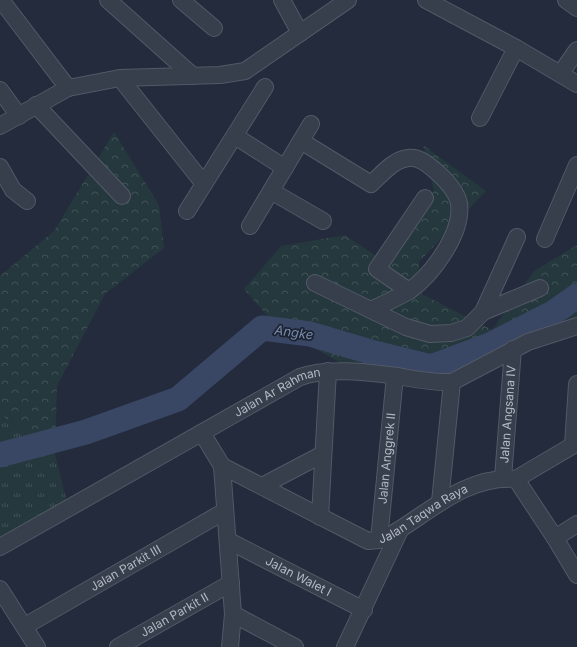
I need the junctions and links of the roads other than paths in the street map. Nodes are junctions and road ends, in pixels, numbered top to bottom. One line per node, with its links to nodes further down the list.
1 (1, 0): 18 (street)
2 (108, 0): 14 (street)
3 (180, 0): 9 (street)
4 (282, 0): 10 (street)
5 (428, 0): 11 (street)
6 (566, 0): 8 (street)
7 (340, 2): 10 (street)
8 (577, 8)
9 (214, 28)
10 (300, 33): 14 (street)
11 (516, 48): 13 (street); 22 (street)
12 (577, 50): 13 (street)
13 (561, 73): 16 (street)
14 (193, 76): 15 (street)
15 (120, 78): 18 (street); 30 (street)
16 (577, 84)
17 (266, 87): 25 (street)
18 (68, 88): 20 (street)
19 (0, 90): 21 (street)
20 (36, 105): 21 (street); 32 (street)
21 (19, 116): 24 (street)
22 (480, 118)
23 (311, 124): 26 (street)
24 (0, 126)
25 (235, 136): 29 (street); 30 (street)
26 (300, 142): 29 (street); 42 (street)
27 (577, 165): 39 (street)
28 (0, 167): 34 (street)
29 (285, 168): 31 (street)
30 (204, 184): 35 (street)
31 (271, 191): 36 (street); 37 (street)
32 (122, 196)
33 (425, 198): 42 (street)
34 (27, 201)
35 (187, 211)
36 (323, 221)
37 (250, 226)
38 (517, 238): 44 (street)
39 (545, 239)
40 (315, 283): 43 (street)
41 (540, 288): 44 (street)
42 (409, 291): 43 (street)
43 (371, 310): 44 (street)
44 (483, 312)
45 (577, 326): 46 (street, Jalan Ar Rahman)
46 (513, 349): 49 (street, Jalan Ar Rahman); 55 (street, Jalan Angsana IV)
47 (328, 370): 48 (street, Jalan Ar Rahman); 51 (street, Jalan Ar Rahman); 53 (street)
48 (395, 376): 49 (street, Jalan Ar Rahman); 63 (street, Jalan Anggrek II)
49 (452, 382): 57 (street)
50 (577, 384): 52 (street)
51 (202, 433): 54 (street); 65 (street, Jalan Ar Rahman)
52 (575, 444): 55 (street, Jalan Taqwa Raya)
53 (323, 454): 56 (street); 59 (street)
54 (222, 466): 56 (street, Jalan Taqwa Raya); 58 (street)
55 (509, 479): 57 (street, Jalan Taqwa Raya); 62 (street)
56 (262, 486): 59 (street, Jalan Taqwa Raya)
57 (440, 502): 61 (street, Jalan Taqwa Raya)
58 (225, 510): 64 (street); 71 (street, Jalan Parkit III)
59 (320, 517): 63 (street, Jalan Taqwa Raya)
60 (577, 524): 62 (street)
61 (400, 530): 63 (street, Jalan Taqwa Raya); 69 (street)
62 (555, 538): 66 (street)
63 (379, 540)
64 (231, 542): 67 (street); 69 (street, Jalan Walet I)
65 (0, 547)
66 (577, 575)
67 (231, 583): 70 (street); 73 (street, Jalan Parkit II)
68 (0, 589): 71 (street)
69 (364, 610): 76 (street)
70 (233, 614): 74 (street); 75 (street)
71 (25, 626): 72 (street)
72 (37, 647)
73 (118, 647)
74 (230, 647)
75 (295, 647)
76 (345, 647)

